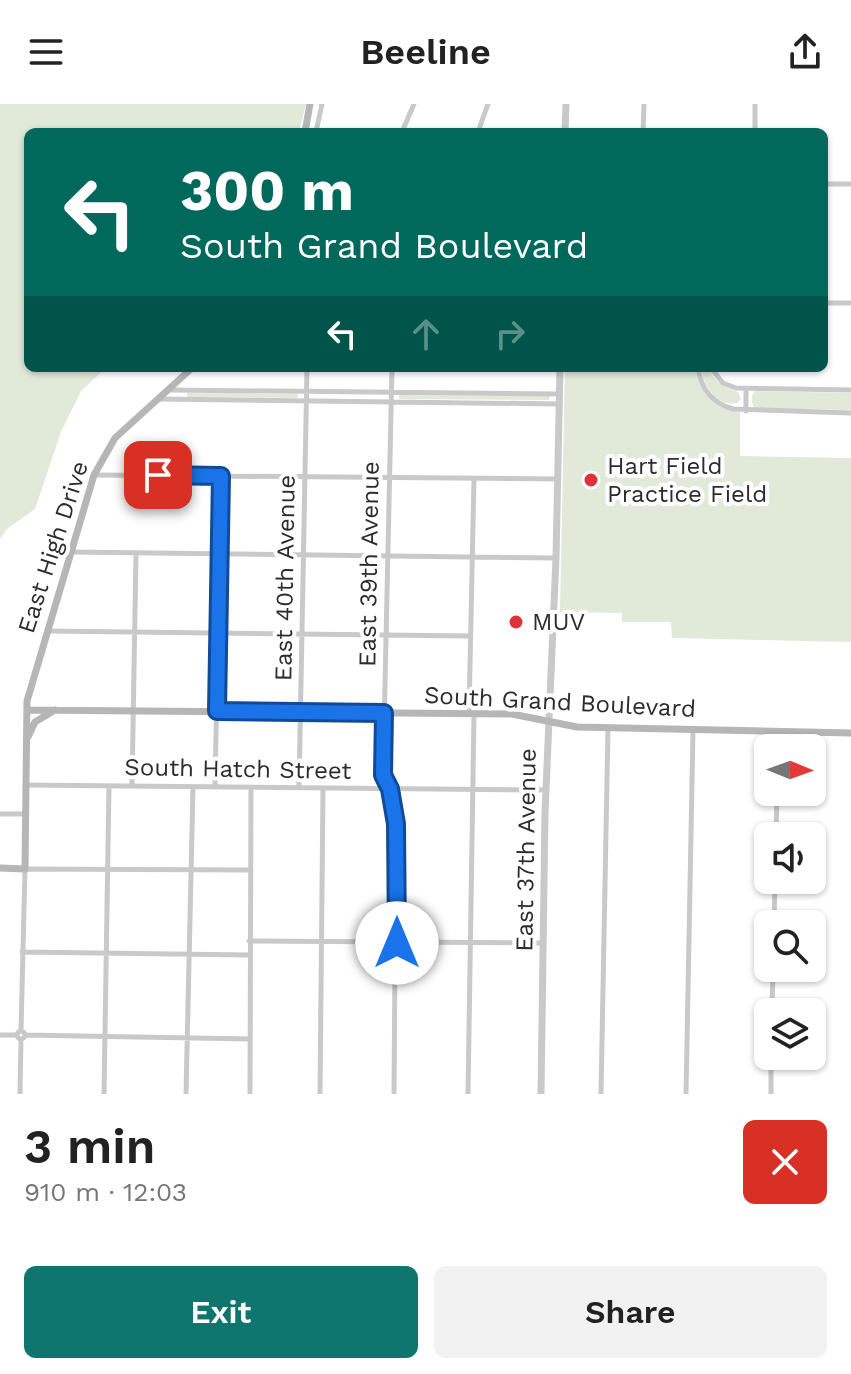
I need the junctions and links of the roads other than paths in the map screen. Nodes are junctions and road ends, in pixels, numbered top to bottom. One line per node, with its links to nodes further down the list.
1 (310, 104): 8 (main road)
2 (322, 104): 9 (street)
3 (414, 104): 10 (street)
4 (488, 104): 11 (street)
5 (566, 104): 12 (street)
6 (644, 104): 13 (street)
7 (755, 104): 14 (street)
8 (306, 128)
9 (317, 128)
10 (404, 128)
11 (479, 128)
12 (565, 128)
13 (643, 128)
14 (755, 128)
15 (828, 184): 16 (street)
16 (851, 184)
17 (828, 303): 18 (street)
18 (851, 303)
19 (188, 372): 26 (main road, East High Drive)
20 (307, 372): 28 (street, East 40th Avenue)
21 (392, 372): 29 (street, East 39th Avenue)
22 (560, 372): 30 (street, East 37th Avenue)
23 (699, 372): 35 (street)
24 (714, 372): 25 (street)
25 (746, 388): 27 (street); 35 (street)
26 (170, 390): 28 (street); 31 (main road, East High Drive)
27 (851, 390)
28 (307, 391): 29 (street); 32 (street, East 40th Avenue)
29 (391, 393): 30 (street); 33 (street, East 39th Avenue)
30 (559, 394): 34 (street, East 37th Avenue)
31 (159, 399): 32 (street); 37 (main road, East High Drive)
32 (307, 401): 33 (street); 39 (street, East 40th Avenue)
33 (391, 402): 34 (street); 40 (street, East 39th Avenue)
34 (559, 404): 42 (street, East 37th Avenue)
35 (746, 411): 36 (street)
36 (851, 413)
37 (94, 475): 38 (street); 43 (main road, East High Drive)
38 (221, 476): 39 (street); 45 (street)
39 (306, 477): 40 (street); 46 (street, East 40th Avenue)
40 (389, 477): 41 (street); 47 (street, East 39th Avenue)
41 (474, 478): 42 (street); 48 (street)
42 (558, 479): 49 (street, East 37th Avenue)
43 (71, 552): 44 (street); 50 (main road, East High Drive)
44 (136, 554): 45 (street); 51 (street)
45 (220, 555): 46 (street); 52 (street)
46 (304, 556): 47 (street); 53 (street, East 40th Avenue)
47 (388, 557): 48 (street); 54 (street, East 39th Avenue)
48 (472, 557): 49 (street); 55 (street)
49 (556, 558): 63 (street, East 37th Avenue)
50 (47, 631): 51 (street); 56 (main road, East High Drive)
51 (134, 632): 52 (street); 58 (street)
52 (218, 633): 53 (street); 59 (street)
53 (302, 634): 54 (street); 60 (street, East 40th Avenue)
54 (386, 635): 55 (street); 61 (street, East 39th Avenue)
55 (470, 636): 62 (street)
56 (27, 710): 57 (main road, South Grand Boulevard); 68 (main road, East High Drive)
57 (55, 710): 58 (main road, South Grand Boulevard); 68 (main road)
58 (133, 710): 59 (main road, South Grand Boulevard); 71 (street)
59 (217, 711): 60 (main road, South Grand Boulevard); 73 (street)
60 (301, 712): 61 (main road, South Grand Boulevard); 75 (street, East 40th Avenue)
61 (384, 713): 62 (main road, South Grand Boulevard); 77 (street, East 39th Avenue)
62 (472, 713): 63 (main road, South Grand Boulevard); 78 (street)
63 (549, 721): 64 (main road, South Grand Boulevard); 79 (street, East 37th Avenue)
64 (608, 728): 65 (main road, South Grand Boulevard); 111 (street)
65 (693, 730): 66 (main road, South Grand Boulevard); 112 (street)
66 (778, 732): 67 (main road, South Grand Boulevard)
67 (851, 733)
68 (26, 742): 69 (main road, East High Drive)
69 (25, 785): 70 (street, South Hatch Street); 81 (main road, East High Drive)
70 (109, 786): 71 (street, South Hatch Street); 85 (street)
71 (132, 786): 72 (street, South Hatch Street)
72 (193, 787): 73 (street, South Hatch Street); 86 (street)
73 (215, 787): 74 (street, South Hatch Street)
74 (251, 788): 75 (street, South Hatch Street); 87 (street)
75 (299, 788): 76 (street, South Hatch Street)
76 (323, 788): 77 (street, South Hatch Street); 89 (street)
77 (390, 789): 78 (street, South Hatch Street); 91 (street, East 39th Avenue)
78 (474, 789): 79 (street, South Hatch Street); 90 (street)
79 (548, 790): 92 (street, East 37th Avenue)
80 (0, 814): 81 (street)
81 (26, 814): 82 (main road, East High Drive)
82 (25, 847): 83 (main road); 84 (main road, East High Drive)
83 (4, 868): 84 (main road)
84 (25, 869): 85 (street); 93 (street)
85 (108, 869): 86 (street); 94 (street)
86 (191, 870): 87 (street); 95 (street)
87 (250, 870): 88 (street)
88 (249, 941): 89 (street); 96 (street)
89 (322, 942): 91 (street); 107 (street)
90 (471, 942): 91 (street); 92 (street); 109 (street)
91 (397, 943): 108 (street, East 39th Avenue)
92 (543, 943): 110 (street, East 37th Avenue)
93 (22, 952): 94 (street); 98 (street)
94 (106, 953): 95 (street); 99 (street)
95 (190, 954): 96 (street); 100 (street)
96 (249, 955): 101 (street)
97 (0, 1035): 98 (street)
98 (21, 1035): 99 (street); 103 (street)
99 (105, 1037): 100 (street); 104 (street)
100 (188, 1039): 101 (street); 105 (street)
101 (249, 1039): 106 (street)
102 (771, 1070): 113 (street)
103 (20, 1094)
104 (104, 1094)
105 (186, 1094)
106 (249, 1094)
107 (320, 1094)
108 (394, 1094)
109 (468, 1094)
110 (541, 1094)
111 (601, 1094)
112 (686, 1094)
113 (771, 1094)

